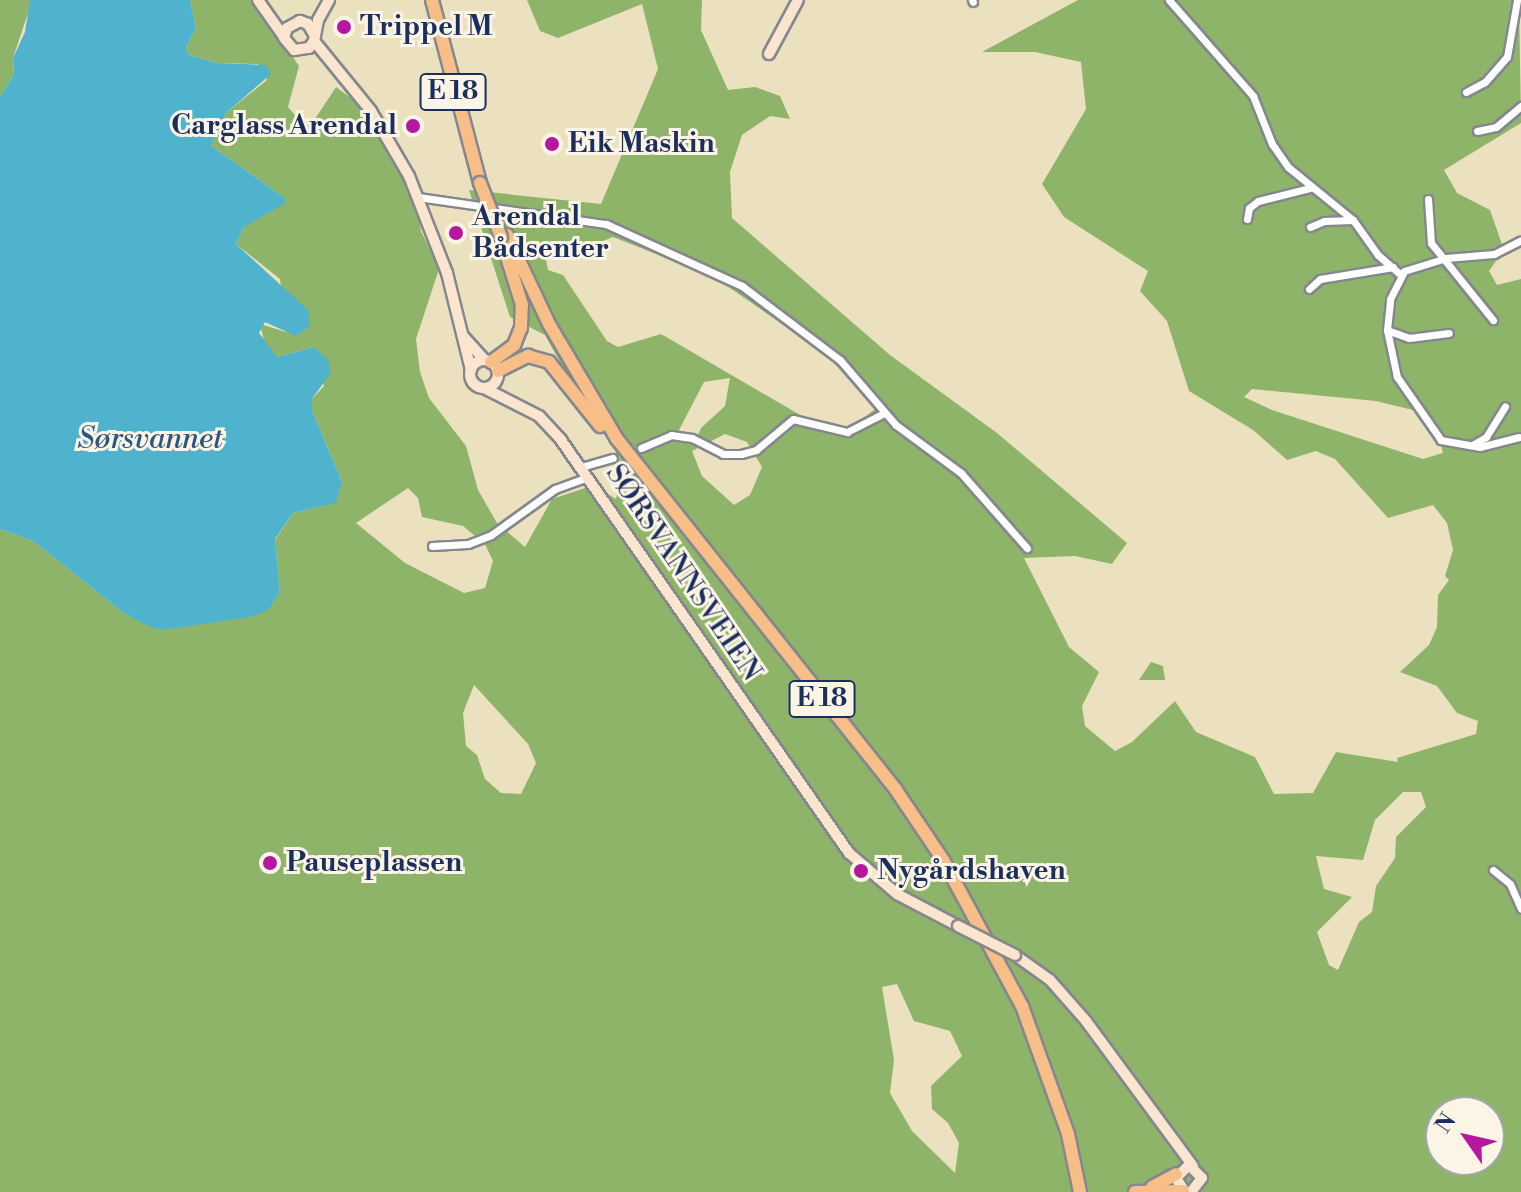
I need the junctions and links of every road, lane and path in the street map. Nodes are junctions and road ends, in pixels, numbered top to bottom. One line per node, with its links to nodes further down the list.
1 (327, 0): 8 (main road); 10 (main road)
2 (432, 0): 17 (highway, E 18)
3 (439, 0): 17 (highway, E 18)
4 (798, 0): 12 (main road)
5 (1169, 0): 18 (street)
6 (1517, 0): 14 (street)
7 (259, 1): 8 (main road); 9 (main road)
8 (302, 21): 9 (main road); 10 (main road)
9 (284, 38): 11 (main road)
10 (314, 38): 11 (main road); 13 (main road)
11 (301, 51): 13 (main road)
12 (769, 54)
13 (338, 72): 19 (main road)
14 (1466, 92)
15 (1521, 106): 16 (street)
16 (1477, 131)
17 (483, 182): 24 (highway, E 18, bridge)
18 (1310, 188): 21 (street); 22 (street)
19 (418, 197): 33 (main road); 39 (street)
20 (1428, 199): 26 (street)
21 (1247, 219)
22 (1353, 220): 23 (street); 27 (street)
23 (1310, 227)
24 (504, 236): 34 (highway, E 18); 40 (highway, E 18); 50 (highway, E 18)
25 (1521, 240): 26 (street)
26 (1446, 258): 28 (street); 30 (street)
27 (1393, 267): 28 (street); 29 (street)
28 (1400, 274): 31 (street)
29 (1309, 289)
30 (1493, 320)
31 (1387, 330): 32 (street); 42 (street)
32 (1449, 333)
33 (462, 336): 34 (main road, SØRSVANNSVEIEN); 35 (main road)
34 (493, 367): 35 (main road); 36 (main road); 37 (main road, SØRSVANNSVEIEN); 40 (highway, E 18)
35 (471, 370): 36 (main road)
36 (484, 388): 37 (main road, SØRSVANNSVEIEN)
37 (515, 402): 45 (main road, SØRSVANNSVEIEN)
38 (1505, 406): 42 (street)
39 (884, 413): 43 (street); 47 (street)
40 (600, 426): 56 (highway, E 18)
41 (1519, 437): 42 (street)
42 (1472, 445)
43 (641, 448)
44 (613, 458): 45 (street)
45 (584, 472): 46 (street); 51 (main road, SØRSVANNSVEIEN, bridge)
46 (432, 546)
47 (1027, 548)
48 (1493, 870): 49 (street)
49 (1521, 909)
50 (1068, 1134): 57 (highway, E 18); 58 (highway, E 18)
51 (1173, 1140): 52 (main road, SØRSVANNSVEIEN); 53 (main road, SØRSVANNSVEIEN)
52 (1193, 1166): 53 (main road); 54 (main road, SØRSVANNSVEIEN)
53 (1177, 1172): 55 (highway); 59 (main road, SØRSVANNSVEIEN)
54 (1203, 1187): 59 (main road)
55 (1140, 1191): 59 (highway)
56 (1072, 1192)
57 (1080, 1192)
58 (1095, 1192)
59 (1187, 1192)

